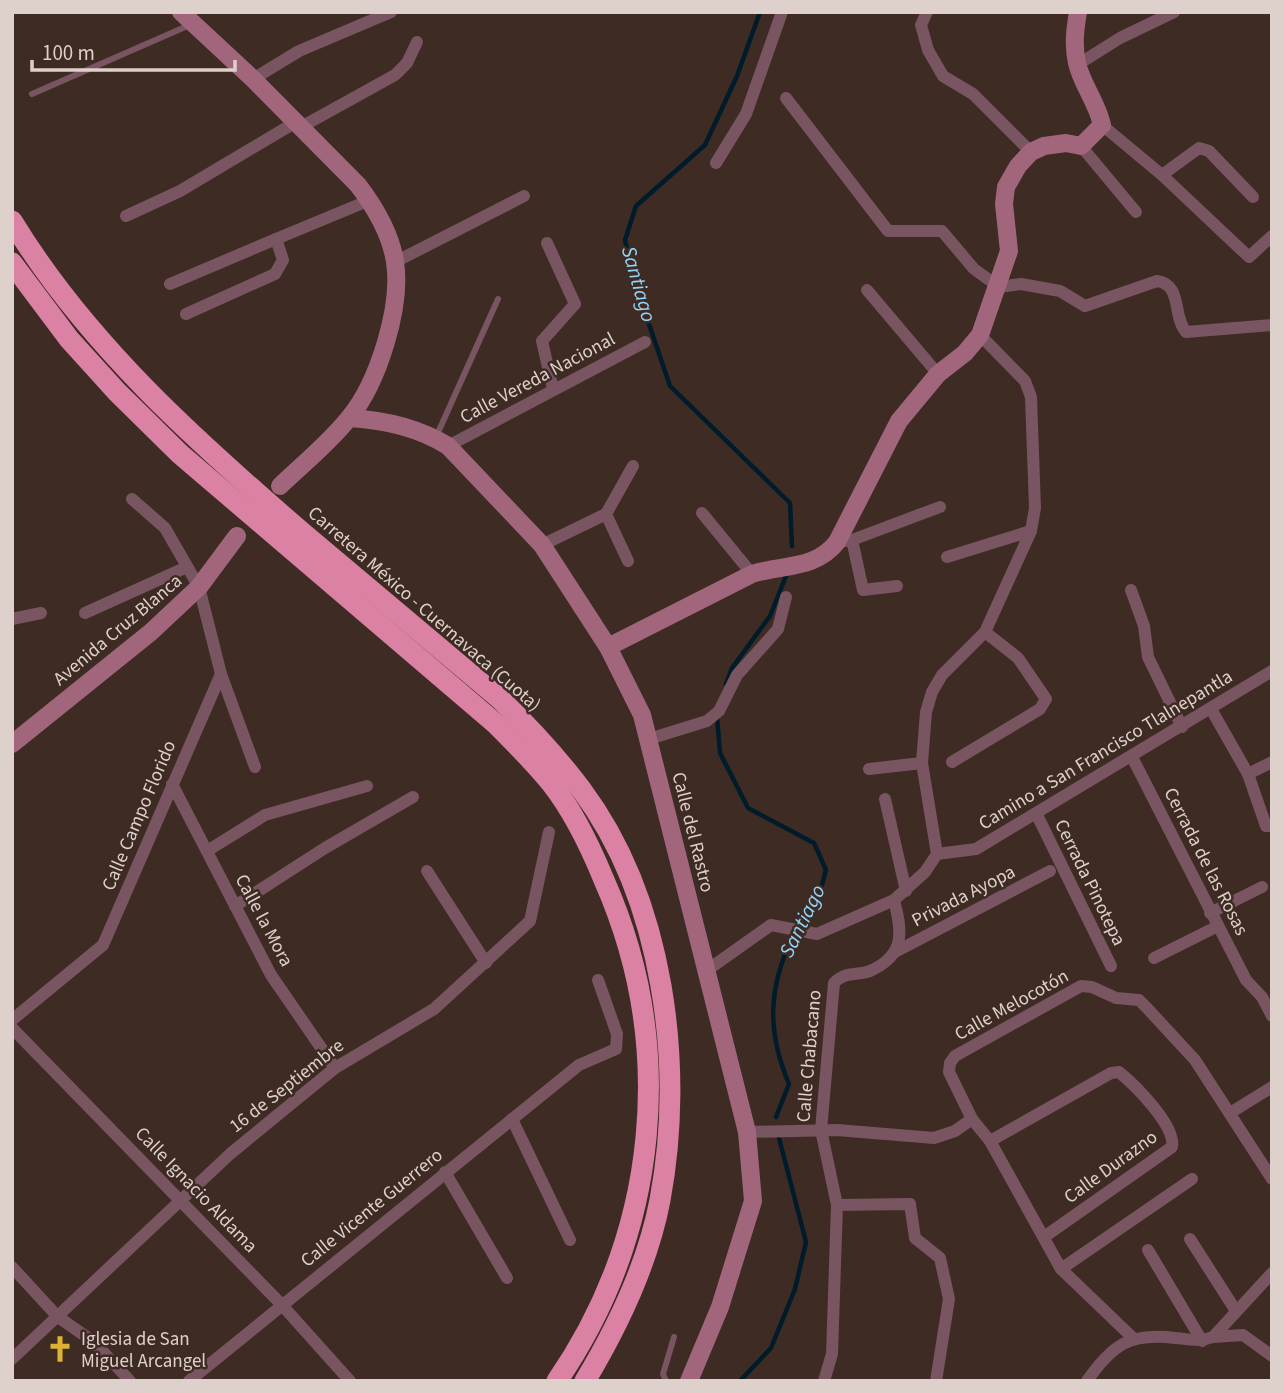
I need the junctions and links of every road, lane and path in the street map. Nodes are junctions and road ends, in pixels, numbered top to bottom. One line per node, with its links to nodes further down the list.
1 (391, 12): 9 (street)
2 (782, 12): 16 (street)
3 (927, 12): 15 (street)
4 (1078, 12): 8 (main road)
5 (1174, 12): 8 (street)
6 (187, 18): 9 (main road); 10 (lane)
7 (417, 42): 12 (street)
8 (1077, 65): 13 (main road)
9 (253, 79): 12 (main road)
10 (32, 94)
11 (786, 98): 30 (street)
12 (299, 125): 20 (main road); 22 (street)
13 (1101, 125): 14 (main road); 17 (street)
14 (1081, 146): 15 (main road); 21 (street)
15 (1031, 152): 30 (main road)
16 (716, 163)
17 (1162, 176): 19 (street); 24 (street)
18 (524, 196): 27 (street)
19 (1253, 197)
20 (370, 200): 25 (street); 27 (main road)
21 (1136, 212)
22 (126, 216)
23 (12, 221): 136 (highway, Carretera México - Cuernavaca (Cuota))
24 (1272, 236)
25 (276, 239): 29 (street); 33 (street)
26 (547, 243): 38 (street)
27 (395, 262): 39 (main road)
28 (12, 264): 135 (highway)
29 (170, 284)
30 (999, 287): 34 (street); 35 (main road)
31 (867, 289): 37 (street)
32 (498, 299): 40 (lane)
33 (186, 314)
34 (1272, 325)
35 (980, 335): 37 (main road); 47 (street)
36 (645, 342): 38 (street, Calle Vereda Nacional)
37 (938, 374): 49 (main road)
38 (553, 389): 40 (street, Calle Vereda Nacional)
39 (350, 418): 40 (main road, Calle del Rastro); 42 (main road)
40 (442, 442): 50 (main road, Calle del Rastro)
41 (633, 466): 46 (street)
42 (280, 486)
43 (132, 499): 53 (street)
44 (940, 507): 49 (street)
45 (702, 513): 54 (street)
46 (606, 514): 50 (street); 52 (street)
47 (1031, 531): 51 (street); 62 (street)
48 (237, 536): 56 (main road, Avenida Cruz Blanca)
49 (845, 541): 54 (main road); 55 (street)
50 (542, 545): 63 (main road, Calle del Rastro)
51 (947, 557)
52 (628, 561)
53 (187, 567): 56 (street); 60 (street)
54 (752, 574): 63 (main road)
55 (897, 586)
56 (199, 587): 65 (street); 69 (main road, Avenida Cruz Blanca)
57 (1131, 590): 67 (street)
58 (786, 597): 68 (street)
59 (41, 613): 61 (street)
60 (85, 613)
61 (12, 619)
62 (985, 632): 71 (street); 72 (street)
63 (608, 647): 68 (main road, Calle del Rastro)
64 (1272, 671): 66 (street, Camino a San Francisco Tlalnepantla)
65 (220, 674): 74 (street); 77 (street, Calle Campo Florido)
66 (1210, 709): 67 (street, Camino a San Francisco Tlalnepantla); 76 (street)
67 (1182, 727): 70 (street, Camino a San Francisco Tlalnepantla)
68 (649, 739): 98 (main road, Calle del Rastro)
69 (12, 744)
70 (1132, 757): 81 (street, Camino a San Francisco Tlalnepantla); 92 (street, Cerrada de las Rosas)
71 (922, 762): 75 (street); 85 (street)
72 (952, 762)
73 (1272, 762): 76 (street)
74 (255, 767)
75 (869, 769)
76 (1248, 774): 82 (street)
77 (172, 784): 84 (street, Calle la Mora); 101 (street, Calle Campo Florido)
78 (367, 786): 84 (street)
79 (414, 797): 91 (street)
80 (885, 799): 89 (street)
81 (1037, 815): 85 (street, Camino a San Francisco Tlalnepantla); 97 (street, Cerrada Pinotepa)
82 (1272, 827)
83 (549, 832): 96 (street, 16 de Septiembre)
84 (207, 851): 91 (street, Calle la Mora)
85 (937, 854): 89 (street)
86 (427, 871): 96 (street)
87 (1050, 871): 94 (street, Privada Ayopa)
88 (1262, 887): 92 (street)
89 (906, 891): 90 (street)
90 (894, 900): 94 (street); 98 (street)
91 (235, 906): 103 (street, Calle la Mora)
92 (1210, 913): 93 (street, Cerrada de las Rosas)
93 (1218, 926): 95 (street); 100 (street, Cerrada de las Rosas)
94 (895, 952): 108 (street, Calle Chabacano)
95 (1154, 958)
96 (486, 963): 103 (street, 16 de Septiembre)
97 (1111, 967)
98 (706, 971): 109 (main road, Calle del Rastro)
99 (598, 980): 106 (street, Calle Vicente Guerrero)
100 (1272, 1016)
101 (12, 1020)
102 (12, 1028): 114 (street, Calle Ignacio Aldama)
103 (335, 1068): 114 (street, 16 de Septiembre)
104 (1272, 1087): 105 (street)
105 (1230, 1113): 107 (street, Calle Melocotón); 113 (street, Calle Melocotón)
106 (512, 1119): 111 (street, Calle Vicente Guerrero); 118 (street)
107 (972, 1119): 108 (street); 110 (street, Calle Melocotón)
108 (821, 1130): 109 (street); 115 (street, Calle Chabacano)
109 (747, 1132): 138 (main road, Calle del Rastro)
110 (990, 1141): 116 (street, Calle Melocotón); 116 (street, Calle Durazno)
111 (445, 1172): 123 (street); 124 (street, Calle Vicente Guerrero)
112 (1192, 1179): 121 (street)
113 (1272, 1179)
114 (180, 1199): 124 (street, Calle Ignacio Aldama); 126 (street, 16 de Septiembre)
115 (837, 1205): 139 (street, Calle Chabacano); 140 (street)
116 (1044, 1237): 121 (street, Calle Melocotón)
117 (1190, 1239): 125 (street)
118 (570, 1240)
119 (1148, 1250): 129 (street)
120 (12, 1267): 126 (street)
121 (1061, 1269): 128 (street, Calle Melocotón)
122 (1272, 1273): 125 (street)
123 (507, 1278)
124 (281, 1304): 133 (street, Calle Vicente Guerrero); 134 (street, Calle Ignacio Aldama)
125 (1236, 1311): 129 (street)
126 (58, 1317): 131 (street, 16 de Septiembre); 132 (street)
127 (674, 1337): 137 (lane)
128 (1133, 1338): 129 (street); 141 (street)
129 (1208, 1339): 130 (street)
130 (1272, 1356)
131 (12, 1359)
132 (130, 1381)
133 (189, 1381)
134 (350, 1381)
135 (557, 1381)
136 (585, 1381)
137 (666, 1381)
138 (689, 1381)
139 (824, 1381)
140 (936, 1381)
141 (1087, 1381)

